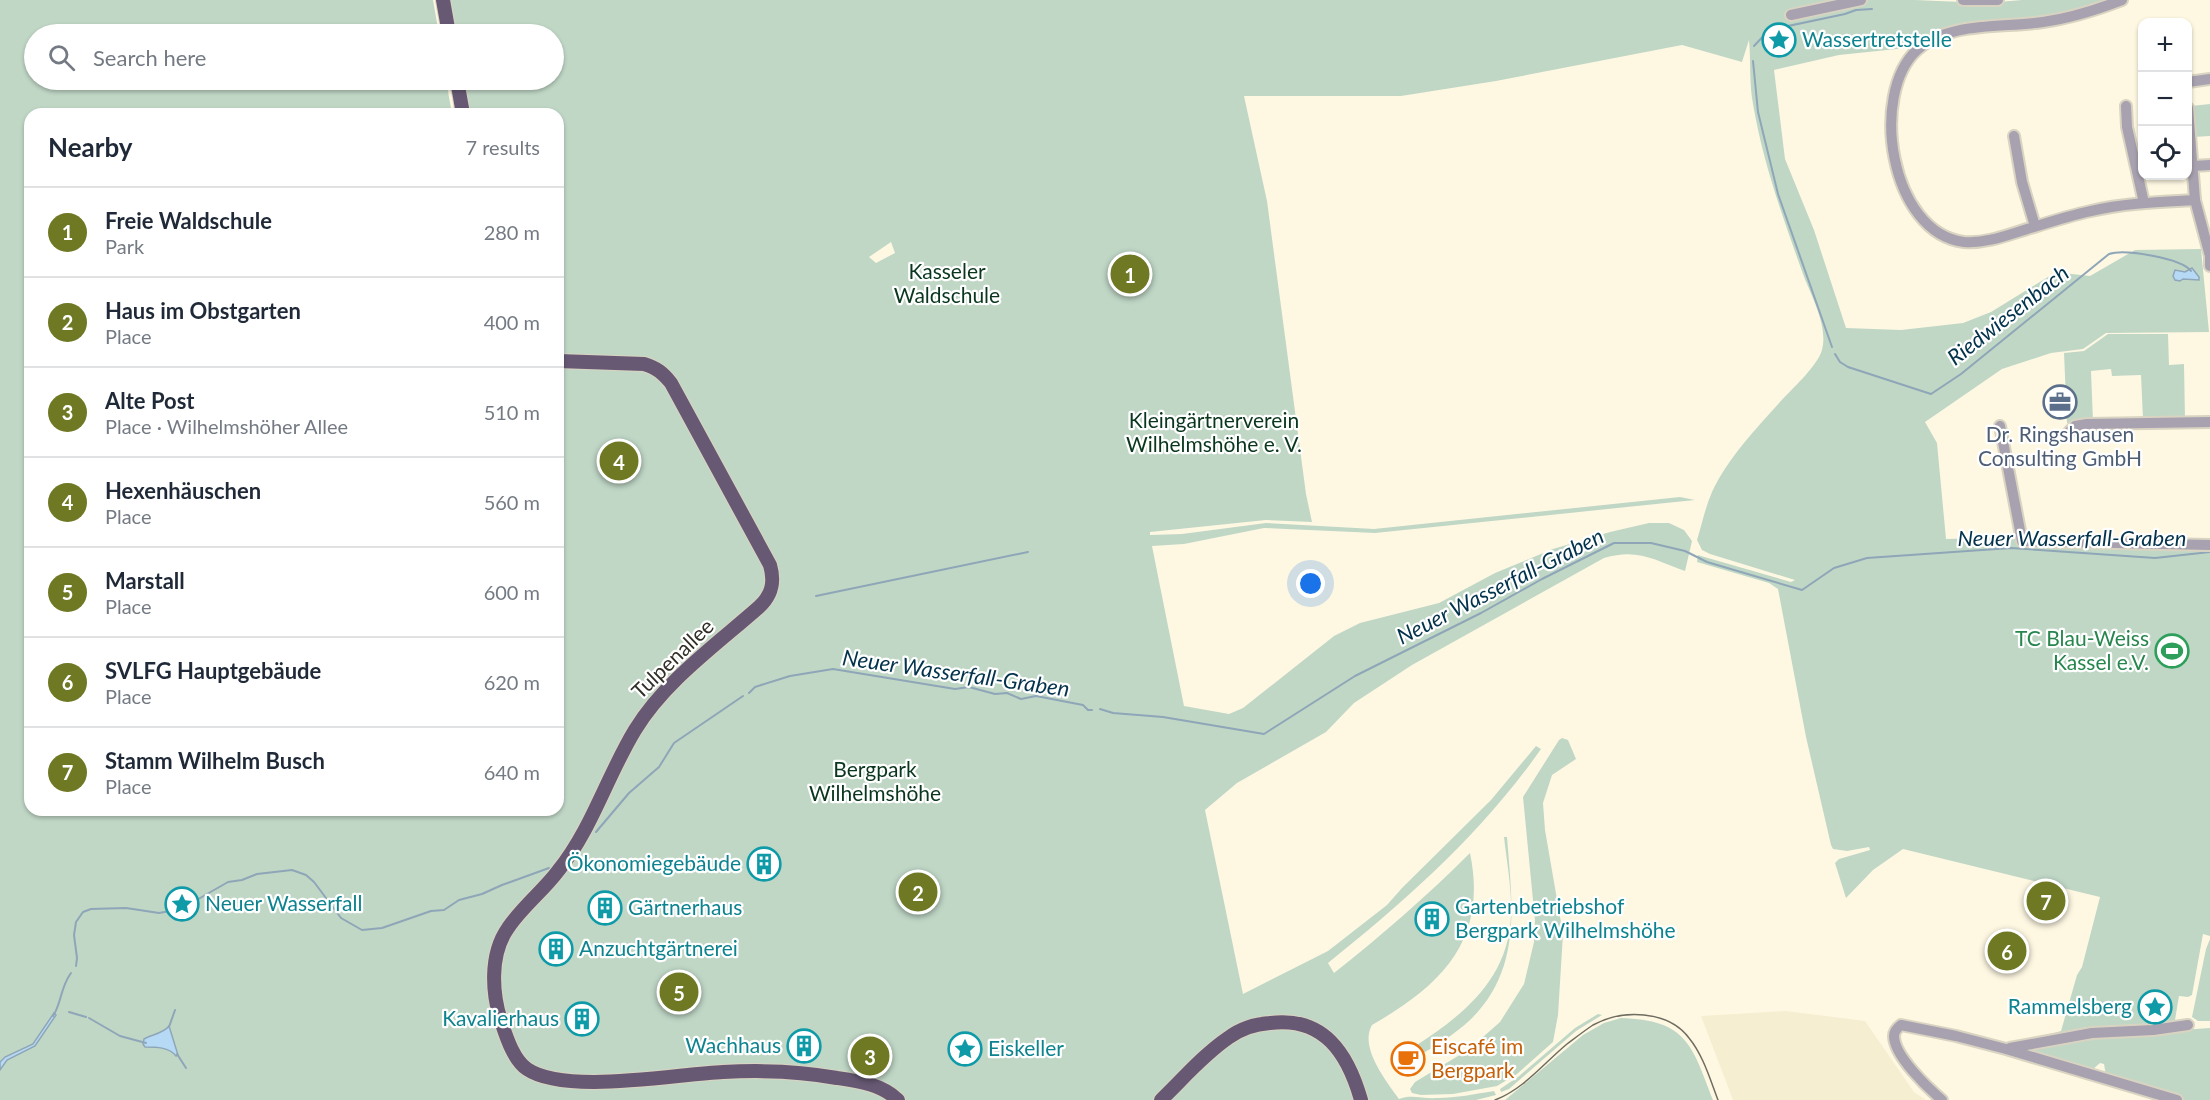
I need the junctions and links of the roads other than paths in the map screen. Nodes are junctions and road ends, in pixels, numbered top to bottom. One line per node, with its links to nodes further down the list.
1 (443, 0): 7 (main road)
2 (1861, 0): 6 (street)
3 (1963, 0): 4 (street)
4 (1998, 0)
5 (2122, 0): 19 (street)
6 (1791, 15)
7 (447, 24)
8 (2210, 80): 9 (street)
9 (2192, 82)
10 (459, 90): 12 (main road)
11 (2126, 106): 18 (street)
12 (462, 108)
13 (2189, 126): 16 (street)
14 (2014, 136): 19 (street)
15 (2210, 165): 16 (street)
16 (2193, 166): 17 (street)
17 (2195, 200): 18 (street); 20 (street)
18 (2144, 202): 19 (street)
19 (2036, 226)
20 (2210, 266)
21 (564, 361): 28 (main road, Tulpenallee)
22 (2210, 422): 24 (street)
23 (2000, 426): 25 (street)
24 (2069, 432)
25 (2210, 544)
26 (2188, 1025): 27 (street)
27 (2006, 1049): 31 (street); 32 (street)
28 (898, 1100)
29 (1161, 1100): 30 (main road)
30 (1361, 1100)
31 (1942, 1100)
32 (2177, 1100)

